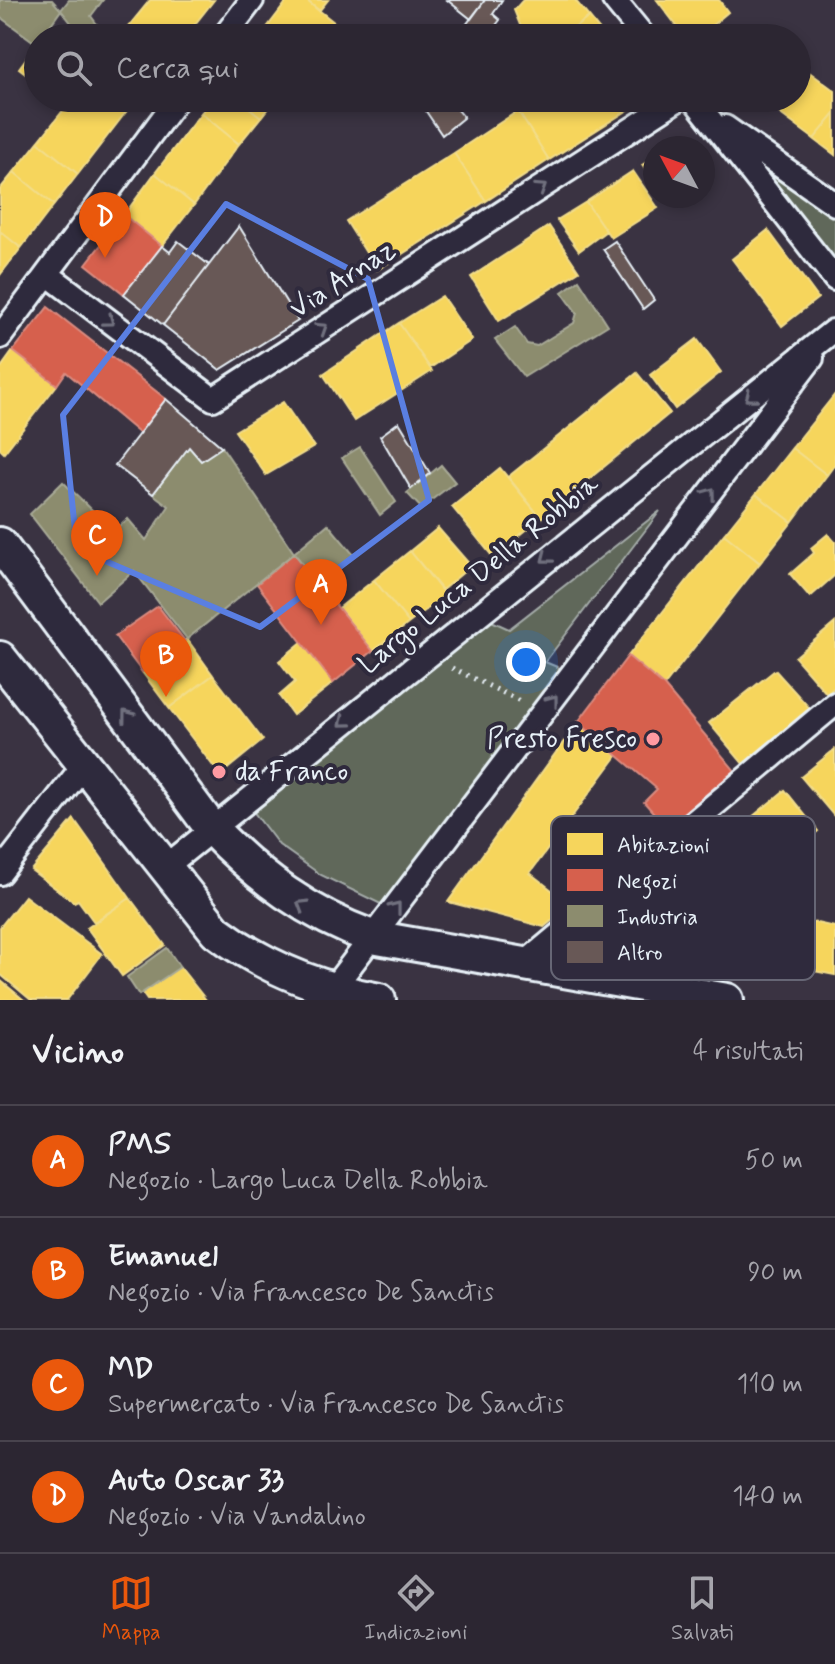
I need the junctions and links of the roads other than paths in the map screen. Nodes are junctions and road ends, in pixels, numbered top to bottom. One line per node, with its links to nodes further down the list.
1 (252, 0): 3 (street)
2 (614, 0): 4 (street)
3 (234, 24)
4 (634, 24)
5 (168, 112): 10 (street)
6 (658, 112): 10 (street, Via Arnaz, one-way to 6)
7 (704, 112): 11 (street)
8 (709, 112): 9 (street)
9 (835, 204)
10 (47, 274): 13 (street)
11 (835, 279)
12 (834, 329): 19 (street, Largo Luca Della Robbia, one-way to 19); 22 (street, Largo Luca Della Robbia, one-way to 12)
13 (0, 337)
14 (0, 544): 19 (main road, one-way to 14)
15 (0, 658): 17 (main road)
16 (835, 704): 18 (street)
17 (83, 766): 20 (main road); 21 (street)
18 (701, 816)
19 (212, 829): 20 (street, Largo Luca Della Robbia); 22 (main road, one-way to 19)
20 (164, 868): 27 (main road)
21 (0, 873)
22 (372, 937): 24 (main road); 27 (street, Largo Luca Della Robbia)
23 (551, 941): 24 (street)
24 (524, 964): 25 (main road)
25 (551, 969)
26 (614, 980): 29 (main road)
27 (328, 996): 28 (main road)
28 (379, 1000)
29 (727, 1000)

